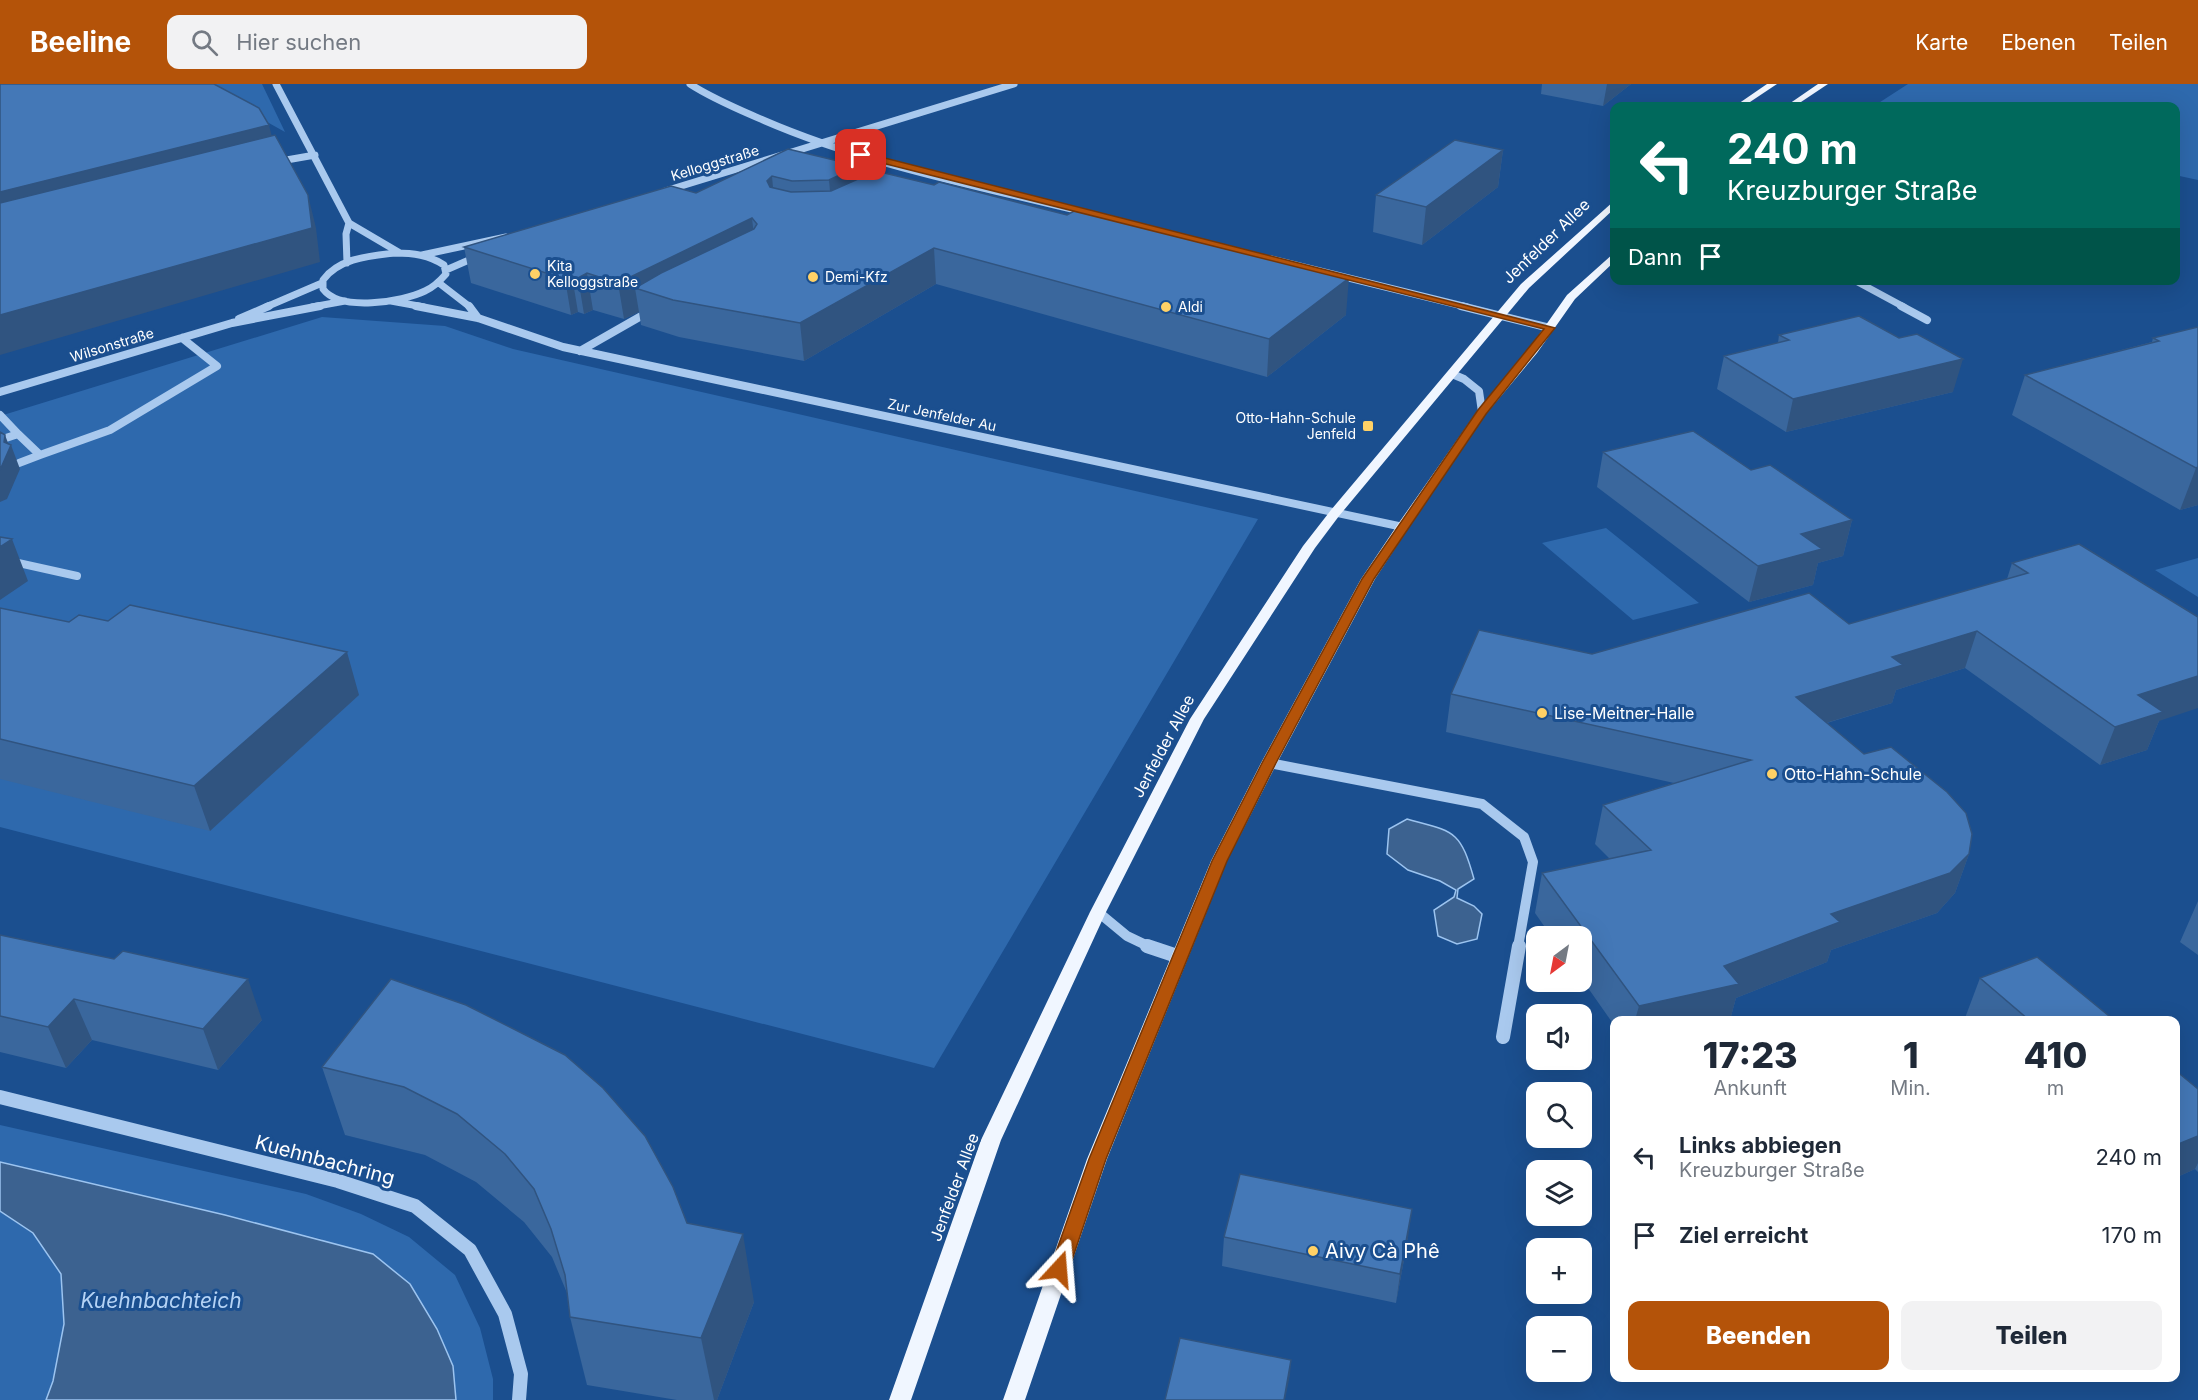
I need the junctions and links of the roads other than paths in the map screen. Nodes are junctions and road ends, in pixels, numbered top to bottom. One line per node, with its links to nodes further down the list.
1 (276, 84): 9 (street)
2 (690, 84): 8 (street)
3 (1014, 84): 8 (street, Kelloggstraße)
4 (1773, 84): 6 (main road)
5 (1824, 84): 7 (main road)
6 (1745, 102)
7 (1796, 102)
8 (822, 143): 11 (street); 13 (street, Kelloggstraße)
9 (315, 155): 10 (street); 16 (street)
10 (264, 165)
11 (930, 173): 12 (street); 15 (street)
12 (911, 182)
13 (651, 195)
14 (1610, 208): 31 (main road, Jenfelder Allee)
15 (1097, 215)
16 (349, 223): 18 (street); 23 (street)
17 (495, 249): 20 (street)
18 (400, 253): 20 (street); 23 (street)
19 (486, 253): 24 (street)
20 (422, 255): 24 (street)
21 (1264, 257): 31 (street)
22 (1610, 260): 35 (main road)
23 (347, 263): 25 (street, Wilsonstraße)
24 (446, 270): 26 (street)
25 (322, 283): 28 (street); 34 (street, Wilsonstraße)
26 (439, 283): 29 (street); 32 (street, Zur Jenfelder Au)
27 (1863, 285): 33 (street)
28 (345, 301): 29 (street, Wilsonstraße); 34 (street, Wilsonstraße)
29 (391, 301): 32 (street, Zur Jenfelder Au)
30 (659, 307): 37 (street)
31 (1500, 315): 35 (street); 38 (main road, Jenfelder Allee)
32 (478, 318): 37 (street, Zur Jenfelder Au)
33 (1928, 320)
34 (232, 323): 36 (street, Wilsonstraße)
35 (1550, 328): 40 (main road)
36 (182, 338): 39 (street, Wilsonstraße); 44 (street)
37 (580, 351): 46 (street, Zur Jenfelder Au)
38 (1452, 374): 40 (street); 46 (main road, Jenfelder Allee)
39 (0, 392)
40 (1482, 412): 47 (main road)
41 (0, 415): 42 (street)
42 (18, 434): 43 (street); 44 (street)
43 (0, 440)
44 (40, 455): 45 (street)
45 (19, 463)
46 (1335, 513): 47 (street, Zur Jenfelder Au); 51 (main road, Jenfelder Allee)
47 (1403, 527): 50 (main road)
48 (0, 559): 49 (street)
49 (77, 576)
50 (1269, 763): 52 (main road); 53 (street)
51 (1098, 912): 52 (street); 56 (main road, Jenfelder Allee)
52 (1180, 957): 57 (main road)
53 (1503, 1037)
54 (0, 1098): 55 (street, Kuehnbachring)
55 (519, 1400)
56 (900, 1400)
57 (1014, 1400)

